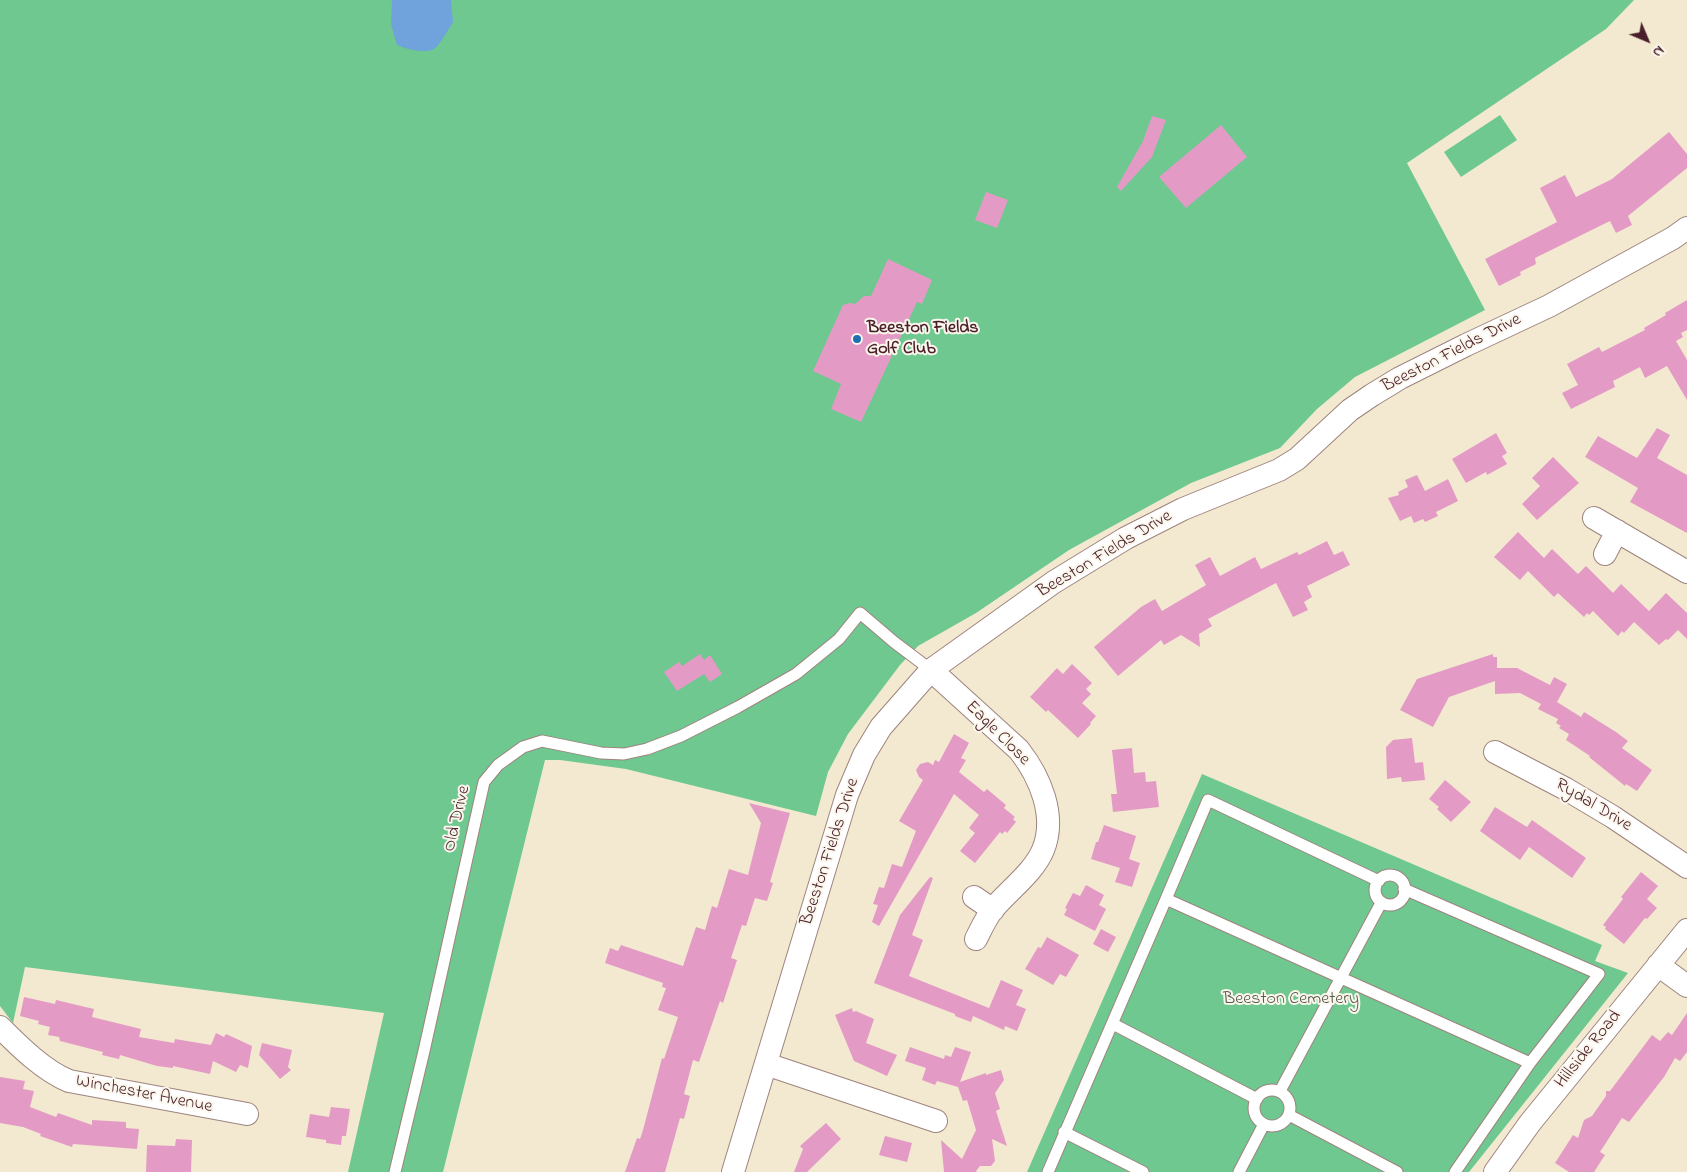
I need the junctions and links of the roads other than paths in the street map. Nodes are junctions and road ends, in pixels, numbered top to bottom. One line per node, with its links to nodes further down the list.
1 (1687, 228): 6 (street, Beeston Fields Drive)
2 (1594, 518): 3 (street)
3 (1617, 531): 4 (street); 5 (street)
4 (1605, 554)
5 (1687, 572)
6 (931, 670): 14 (street, Eagle Close); 23 (street, Beeston Fields Drive); 31 (lane, Old Drive)
7 (1495, 752): 8 (street, Rydal Drive)
8 (1687, 867)
9 (1379, 881): 10 (lane); 12 (lane); 13 (lane)
10 (1404, 889): 13 (lane); 22 (lane)
11 (974, 896): 14 (street)
12 (1166, 899): 18 (lane); 20 (lane)
13 (1381, 903): 18 (lane)
14 (992, 910): 16 (street, Eagle Close)
15 (1687, 930): 17 (street, Hillside Road)
16 (976, 939)
17 (1658, 966): 19 (street); 38 (street, Hillside Road)
18 (1341, 978): 22 (lane); 24 (lane)
19 (1687, 986)
20 (1113, 1024): 25 (lane); 30 (lane)
21 (0, 1028): 26 (street, Winchester Avenue)
22 (1530, 1063): 37 (lane)
23 (766, 1064): 28 (street); 32 (street, Beeston Fields Drive)
24 (1280, 1091): 25 (lane); 27 (lane)
25 (1257, 1099): 29 (lane)
26 (247, 1114)
27 (1289, 1115): 29 (lane); 36 (lane)
28 (936, 1121)
29 (1264, 1124): 35 (lane)
30 (1064, 1132): 33 (lane); 34 (lane)
31 (395, 1172)
32 (732, 1172)
33 (1048, 1172)
34 (1143, 1172)
35 (1239, 1172)
36 (1397, 1172)
37 (1455, 1172)
38 (1495, 1172)

